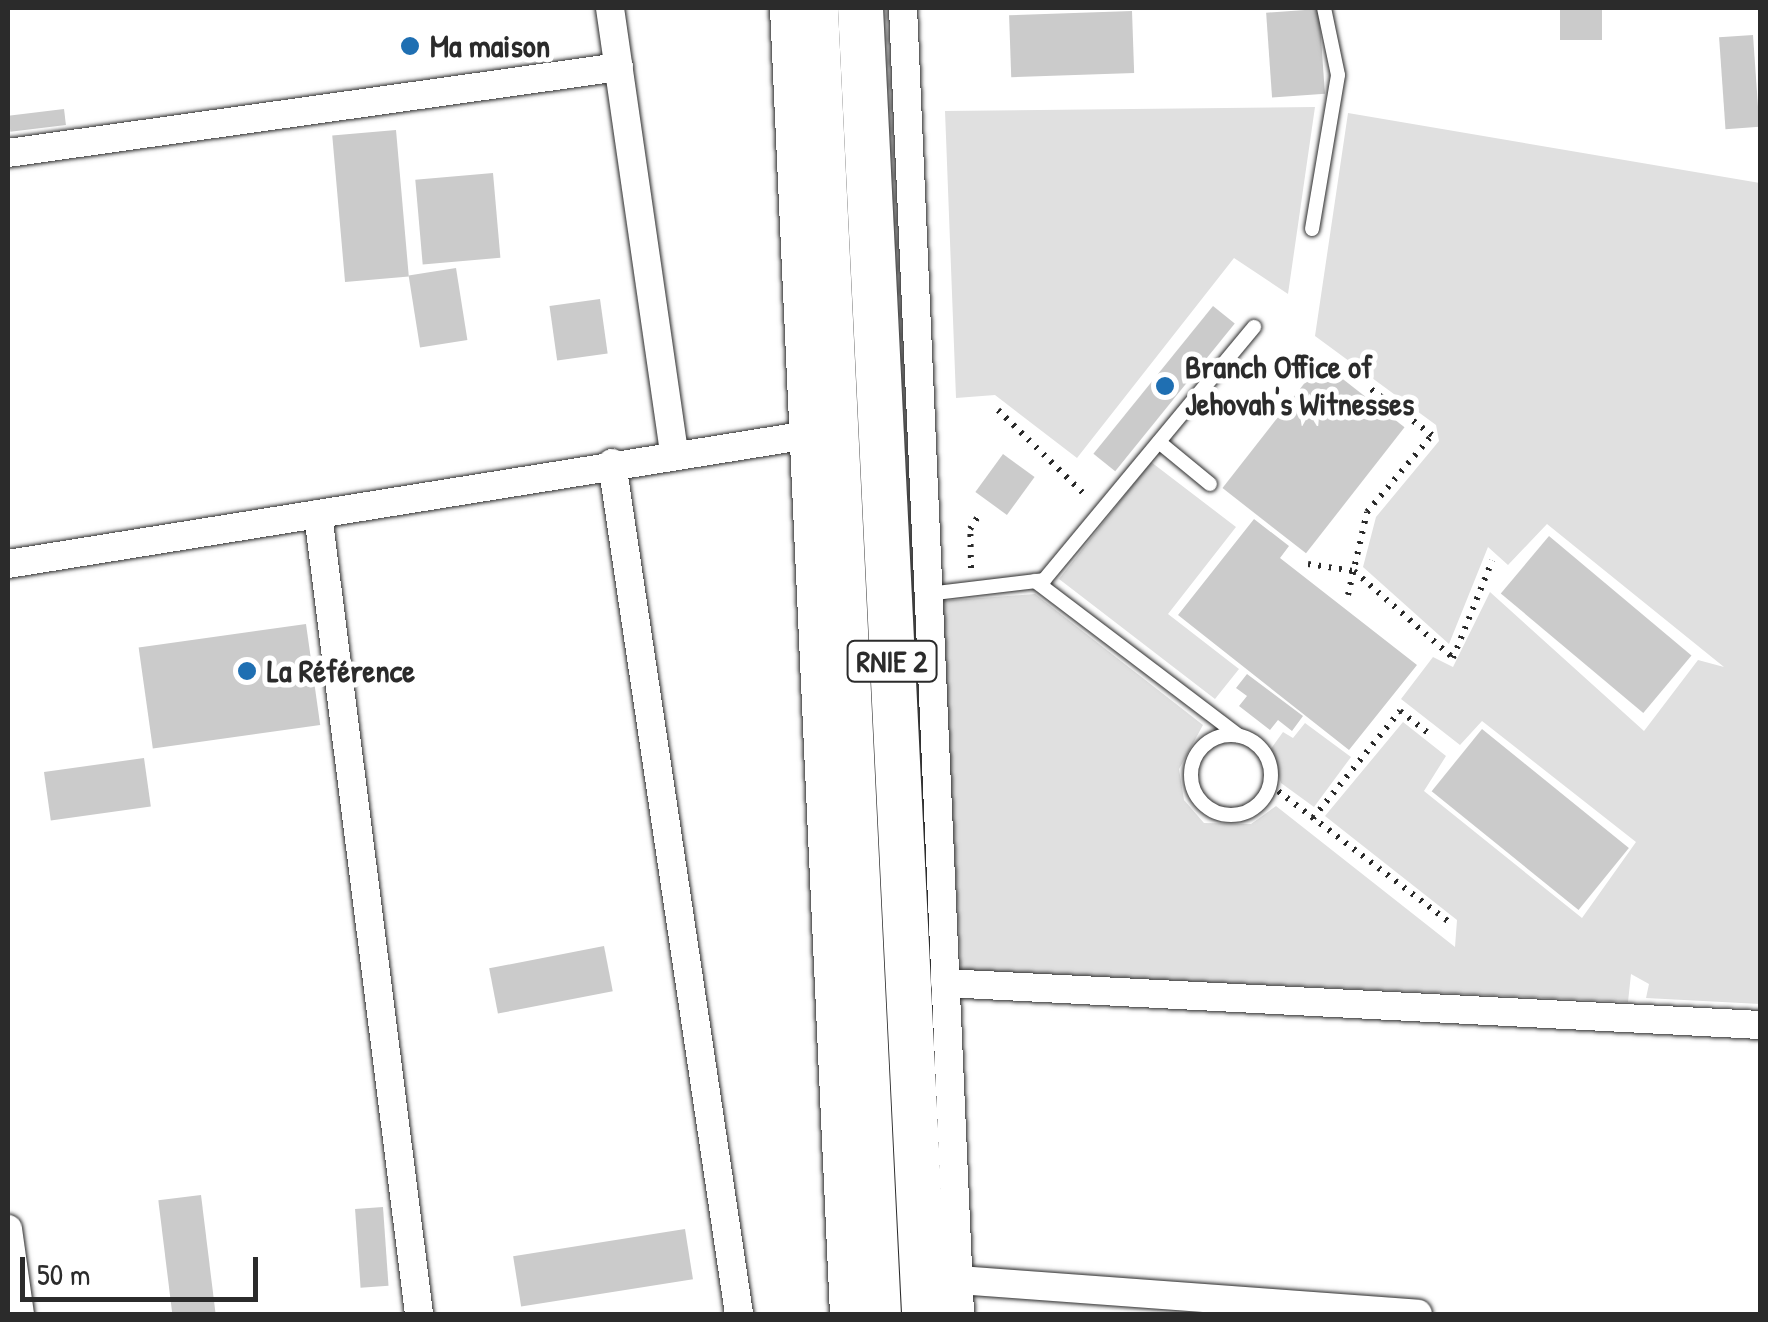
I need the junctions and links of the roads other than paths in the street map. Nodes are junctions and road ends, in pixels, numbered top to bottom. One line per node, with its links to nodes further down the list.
1 (610, 8): 7 (street)
2 (784, 8): 11 (street)
3 (815, 8): 11 (highway, RNIE 2 / RNIE 2)
4 (860, 8): 31 (highway, RNIE 2 / RNIE 2)
5 (902, 8): 19 (street)
6 (1324, 8): 9 (lane)
7 (618, 67): 8 (street); 13 (street)
8 (8, 153)
9 (1312, 230)
10 (1254, 327): 12 (lane)
11 (818, 433): 13 (street); 29 (street); 30 (highway, RNIE 2 / RNIE 2)
12 (1159, 442): 15 (lane); 18 (lane)
13 (674, 453): 14 (street)
14 (612, 462): 16 (street); 28 (street)
15 (1210, 484)
16 (318, 514): 17 (street); 27 (street)
17 (8, 564)
18 (1035, 581): 19 (lane); 20 (lane)
19 (926, 594): 21 (street)
20 (1239, 736): 20 (lane)
21 (945, 983): 22 (street); 24 (street)
22 (1760, 1025)
23 (8, 1229): 26 (street)
24 (959, 1280): 25 (street); 32 (street)
25 (1233, 1307): 33 (street)
26 (20, 1314)
27 (419, 1314)
28 (739, 1314)
29 (844, 1314)
30 (878, 1314)
31 (924, 1314)
32 (960, 1314)
33 (1418, 1314)

